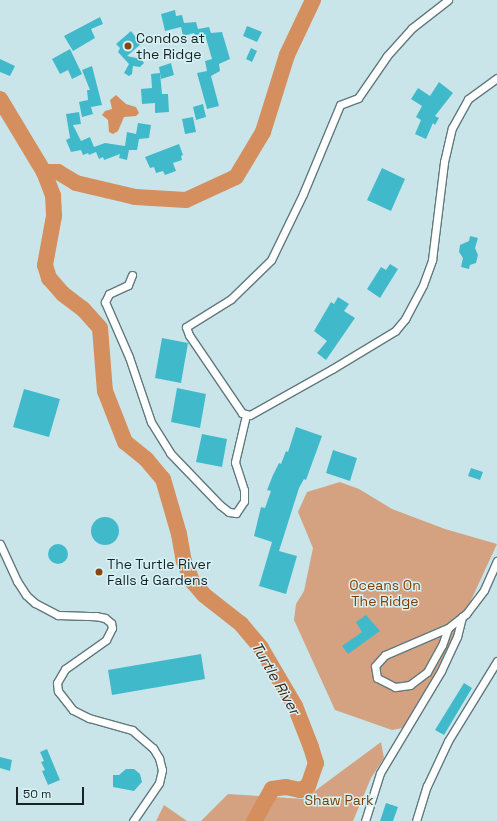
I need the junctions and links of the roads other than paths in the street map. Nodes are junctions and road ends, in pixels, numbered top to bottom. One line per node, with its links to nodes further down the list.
1 (448, 0): 4 (street)
2 (497, 78): 4 (street)
3 (132, 275): 4 (street)
4 (246, 415)
5 (0, 544): 10 (street)
6 (497, 561): 7 (street)
7 (462, 616): 8 (street); 11 (street)
8 (448, 628): 8 (street)
9 (497, 661): 12 (street)
10 (133, 821)
11 (365, 821)
12 (416, 821)

